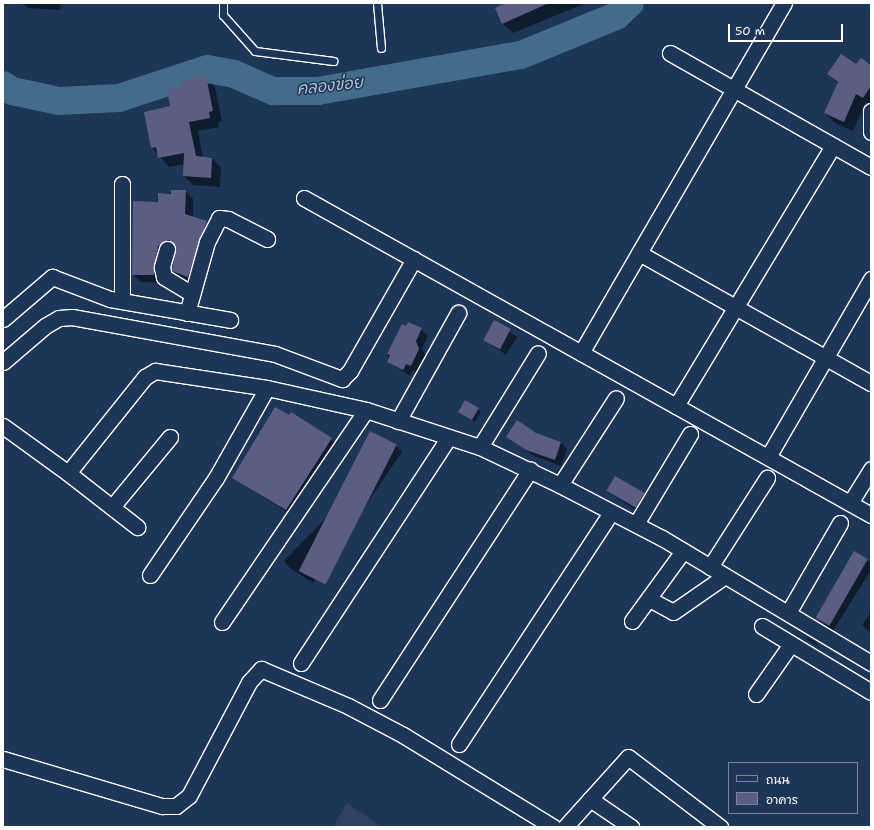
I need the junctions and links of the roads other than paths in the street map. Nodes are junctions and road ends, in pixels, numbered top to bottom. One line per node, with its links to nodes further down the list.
1 (223, 3): 6 (lane)
2 (377, 3): 4 (lane)
3 (784, 3): 7 (street)
4 (380, 48)
5 (670, 54): 7 (street)
6 (333, 61)
7 (734, 90): 10 (street); 16 (street)
8 (871, 111): 9 (street)
9 (871, 132)
10 (834, 146): 11 (street); 21 (street)
11 (871, 167)
12 (122, 184): 20 (street)
13 (304, 198): 17 (street)
14 (267, 239): 19 (street)
15 (167, 249): 19 (street)
16 (639, 253): 21 (street); 26 (street)
17 (414, 259): 26 (street); 29 (street)
18 (871, 279): 28 (street)
19 (192, 294): 22 (street)
20 (122, 301): 22 (street); 24 (street)
21 (736, 308): 28 (street); 33 (street)
22 (187, 312): 25 (street)
23 (458, 313): 35 (street)
24 (3, 319)
25 (230, 320)
26 (581, 352): 33 (street)
27 (538, 353): 40 (street)
28 (826, 358): 30 (street); 41 (street)
29 (3, 362)
30 (871, 383)
31 (267, 388): 34 (street); 44 (street); 56 (street)
32 (616, 398): 46 (street)
33 (676, 406): 41 (street)
34 (366, 410): 35 (street); 60 (street)
35 (398, 421): 39 (street)
36 (3, 426): 44 (street)
37 (690, 434): 52 (street)
38 (170, 437): 48 (street)
39 (449, 437): 40 (street); 64 (street)
40 (480, 447): 43 (street)
41 (768, 457): 47 (street)
42 (871, 469): 47 (street)
43 (530, 470): 46 (street); 68 (street)
44 (68, 473): 48 (street)
45 (767, 478): 55 (street)
46 (560, 485): 49 (street)
47 (850, 503): 50 (street)
48 (112, 508): 53 (street)
49 (611, 513): 52 (street); 69 (street)
50 (871, 515)
51 (840, 523): 59 (street)
52 (636, 524): 54 (street)
53 (137, 527)
54 (683, 551): 55 (street); 58 (street)
55 (710, 567): 57 (street)
56 (150, 575)
57 (725, 576): 58 (street); 59 (street)
58 (649, 599): 61 (street)
59 (788, 613): 65 (street)
60 (222, 622)
61 (632, 622)
62 (762, 626): 63 (street)
63 (791, 644): 66 (street); 67 (street)
64 (301, 663)
65 (871, 663)
66 (871, 692)
67 (756, 694)
68 (380, 700)
69 (459, 744)
70 (3, 759): 72 (street)
71 (590, 799): 73 (street); 74 (street); 75 (street)
72 (553, 827)
73 (565, 827)
74 (631, 827)
75 (720, 827)

